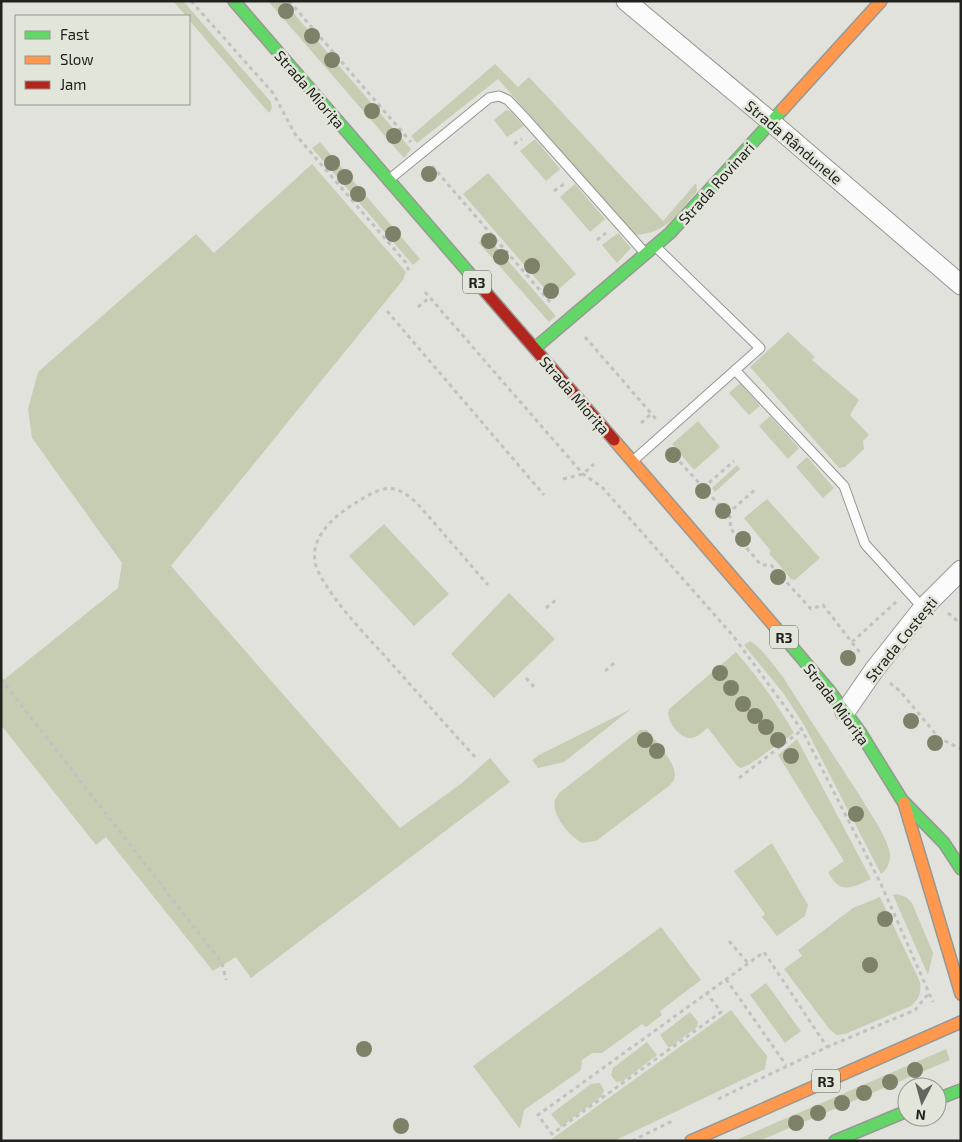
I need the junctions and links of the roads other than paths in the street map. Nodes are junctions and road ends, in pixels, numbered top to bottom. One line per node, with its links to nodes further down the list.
1 (234, 1): 5 (main road, Strada Miorița / R3)
2 (626, 1): 4 (street, Strada Rândunele)
3 (882, 1): 4 (main road, Strada Rovinari)
4 (770, 122): 6 (main road, Strada Rovinari); 8 (street, Strada Rândunele)
5 (389, 180): 7 (lane); 9 (main road, Strada Miorița / R3)
6 (656, 246): 7 (main road, Strada Rovinari); 10 (lane)
7 (646, 254): 9 (main road, Strada Rovinari)
8 (961, 285)
9 (535, 348): 11 (main road, Strada Miorița / R3)
10 (735, 370): 11 (lane); 13 (lane)
11 (632, 462): 14 (main road, Strada Miorița / R3)
12 (961, 570): 13 (street, Strada Costești)
13 (922, 608): 14 (street, Strada Costești)
14 (845, 712): 15 (main road, Strada Miorița / R3)
15 (902, 800): 16 (main road, Strada Miorița / R3); 17 (main road, Strada Miorița / R3)
16 (961, 869)
17 (961, 994)
18 (961, 1022): 22 (main road, R3)
19 (961, 1090): 20 (main road)
20 (947, 1095)
21 (897, 1115): 23 (main road)
22 (692, 1141)
23 (835, 1141)

